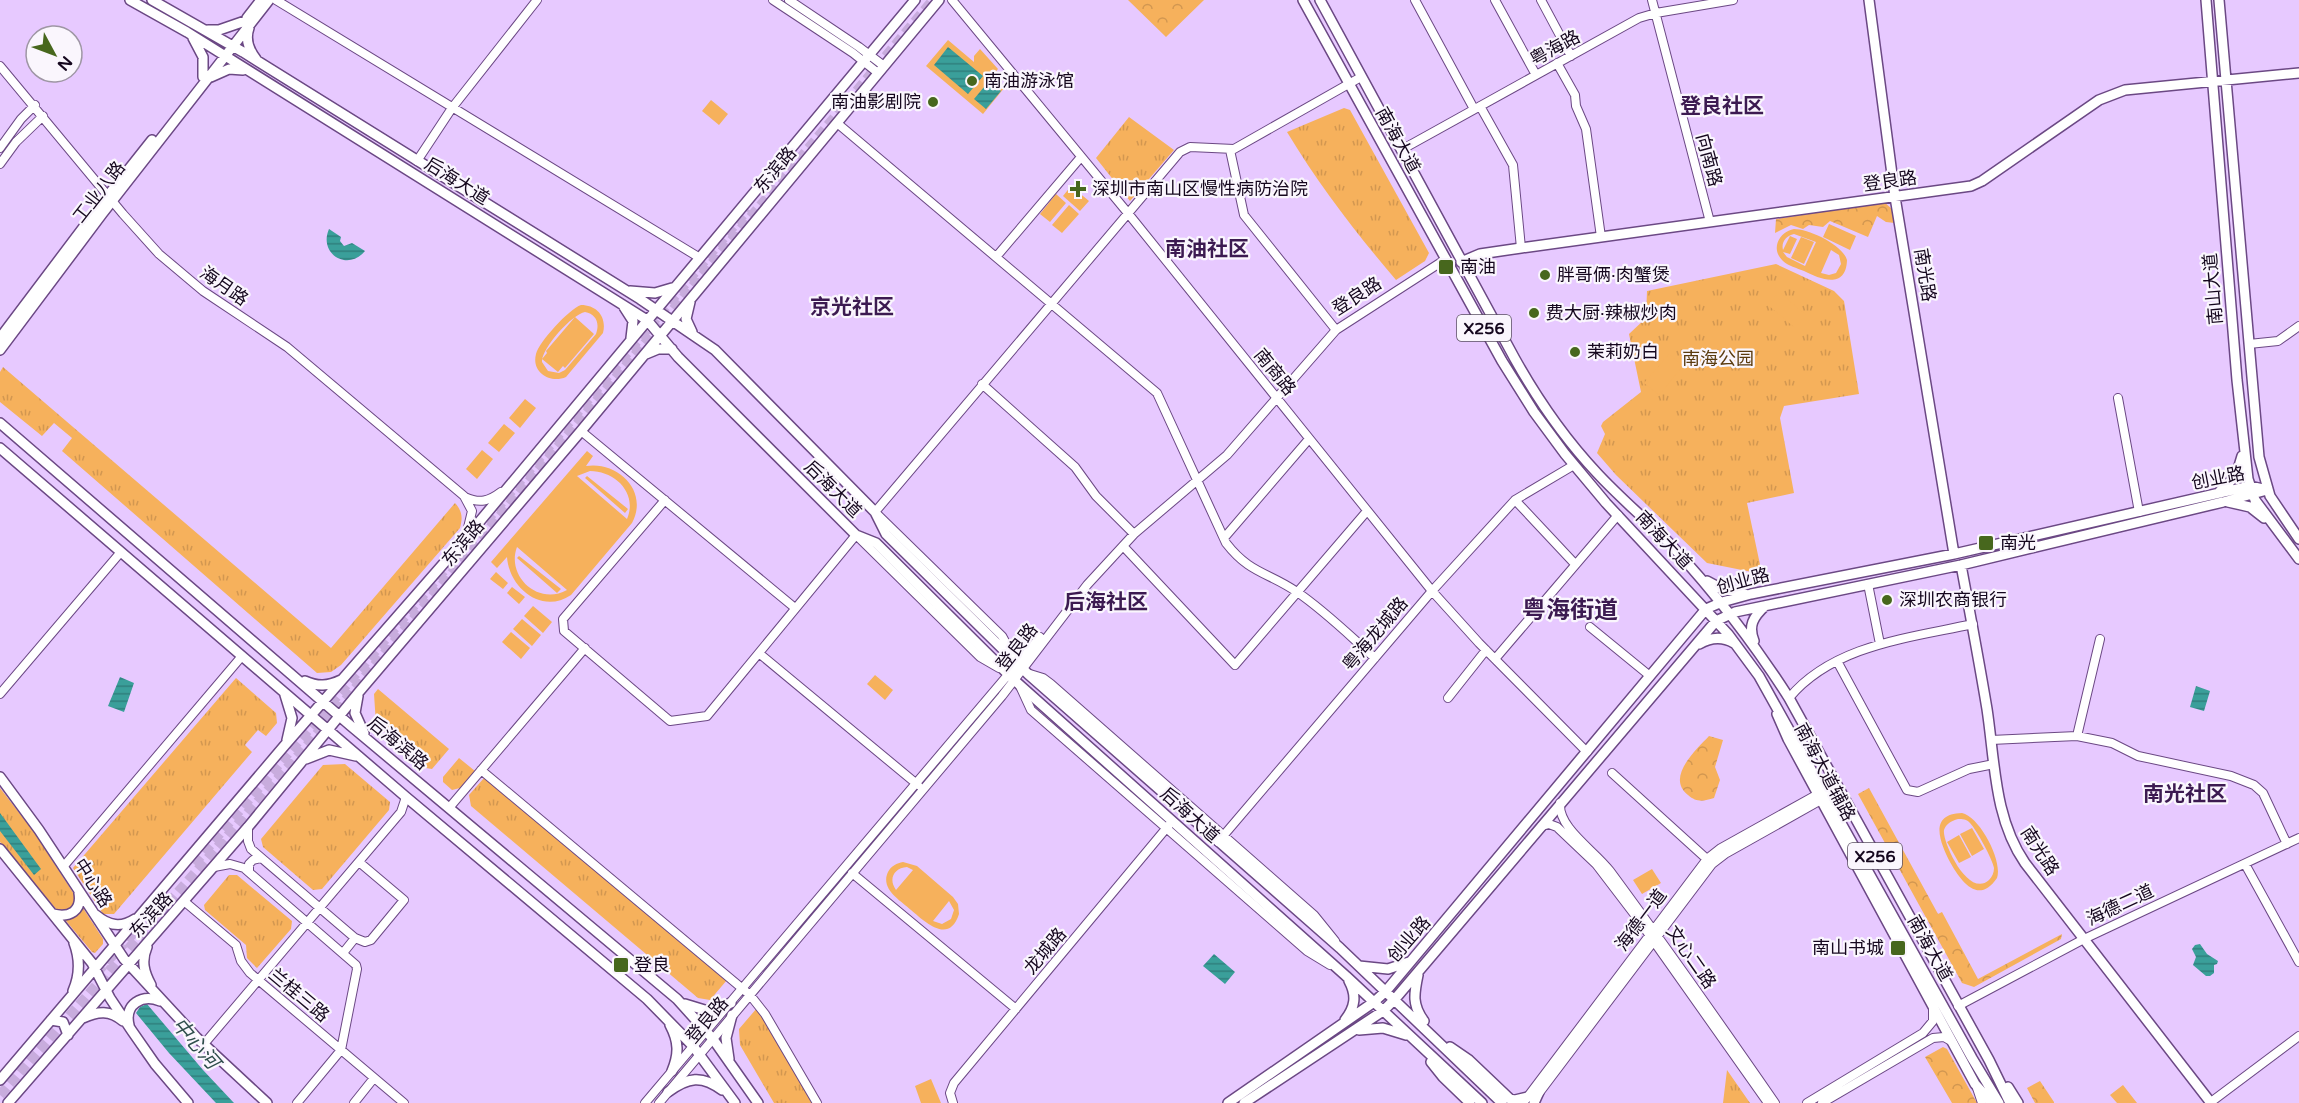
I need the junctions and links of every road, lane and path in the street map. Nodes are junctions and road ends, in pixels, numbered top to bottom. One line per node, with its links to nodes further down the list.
1 (130, 0): 25 (main road, 后海大道)
2 (152, 0): 24 (main road, 后海大道)
3 (261, 0): 23 (main road)
4 (269, 0): 23 (main road)
5 (276, 0): 43 (street)
6 (537, 0): 43 (street)
7 (773, 0): 29 (street)
8 (789, 0): 29 (street)
9 (915, 0): 29 (main road, 东滨路)
10 (939, 0): 33 (main road, 东滨路)
11 (952, 0): 50 (street, 南商路)
12 (1303, 0): 41 (main road, 南海大道 / X256)
13 (1320, 0): 38 (main road, 南海大道 / X256)
14 (1415, 0): 44 (street)
15 (1495, 0): 36 (street)
16 (1541, 0): 28 (street)
17 (1652, 0): 22 (street, 向南路)
18 (1733, 0): 22 (street, 粤海路)
19 (1869, 0): 53 (main road, 南光路)
20 (2206, 0): 40 (main road, 南山大道)
21 (2219, 0): 39 (main road, 南山大道)
22 (1656, 13): 28 (street, 粤海路); 56 (street, 向南路)
23 (248, 22): 24 (main road); 26 (main road); 30 (main road)
24 (201, 28): 26 (main road, 后海大道)
25 (187, 32): 27 (main road, 后海大道); 37 (main road)
26 (231, 45): 27 (main road, 工业八路); 30 (main road, 后海大道)
27 (223, 55): 35 (main road, 后海大道); 37 (main road, 工业八路)
28 (1571, 56): 31 (street, 粤海路)
29 (867, 58): 33 (street); 60 (main road, 东滨路)
30 (260, 63): 51 (main road, 后海大道)
31 (1557, 63): 36 (street, 粤海路); 57 (street)
32 (0, 66): 42 (street, 海月路)
33 (881, 69): 46 (main road, 东滨路)
34 (2299, 73): 39 (main road, 登良路)
35 (254, 74): 37 (main road); 66 (main road, 后海大道)
36 (1536, 75): 44 (street, 粤海路)
37 (206, 77): 54 (main road, 工业八路)
38 (1361, 77): 41 (street); 49 (main road, 南海大道 / X256)
39 (2225, 80): 40 (main road, 登良路); 77 (main road, 南山大道)
40 (2213, 81): 53 (main road, 登良路); 88 (main road, 南山大道)
41 (1348, 84): 48 (street); 61 (main road, 南海大道 / X256)
42 (34, 105): 45 (street, 海月路); 47 (street)
43 (452, 108): 51 (street); 60 (street)
44 (1477, 108): 49 (street, 粤海路); 58 (street)
45 (43, 116): 52 (street); 54 (street, 海月路)
46 (837, 123): 59 (street); 65 (main road, 东滨路)
47 (0, 148)
48 (1230, 150): 55 (street); 72 (street)
49 (1401, 150): 62 (main road, 南海大道 / X256)
50 (1081, 157): 55 (street, 南商路); 59 (street)
51 (417, 161): 64 (main road, 后海大道)
52 (0, 164)
53 (1895, 197): 56 (main road, 登良路); 111 (main road, 南光路)
54 (110, 198): 75 (main road, 工业八路); 78 (main road, 工业八路); 95 (street, 海月路)
55 (1127, 212): 67 (street); 83 (street, 南商路)
56 (1710, 222): 57 (main road, 登良路)
57 (1601, 237): 58 (main road, 登良路)
58 (1521, 248): 62 (main road, 登良路)
59 (996, 257): 67 (street)
60 (700, 258): 63 (main road, 东滨路)
61 (1446, 259): 72 (street, 登良路); 89 (main road, 南海大道 / X256)
62 (1461, 262): 115 (main road, 南海大道 / X256)
63 (677, 285): 64 (main road); 68 (main road, 东滨路)
64 (626, 290): 68 (main road, 后海大道)
65 (691, 297): 70 (main road, 东滨路); 73 (main road)
66 (621, 303): 69 (main road, 后海大道); 76 (main road)
67 (1051, 303): 81 (street); 90 (street)
68 (656, 310): 69 (main road, 东滨路); 70 (main road, 后海大道)
69 (647, 320): 74 (main road, 后海大道); 76 (main road, 东滨路)
70 (672, 320): 73 (main road, 后海大道); 74 (main road, 东滨路)
71 (2299, 326): 77 (street)
72 (1336, 330): 83 (street, 登良路)
73 (693, 334): 100 (main road, 后海大道)
74 (661, 335): 79 (main road, 后海大道); 80 (main road, 东滨路)
75 (0, 338)
76 (630, 340): 91 (main road, 东滨路)
77 (2249, 344): 93 (main road, 南山大道)
78 (0, 350)
79 (672, 350): 80 (main road); 105 (main road, 后海大道)
80 (643, 356): 85 (main road, 东滨路)
81 (982, 384): 100 (street); 104 (street)
82 (2118, 398): 101 (street)
83 (1277, 399): 86 (street, 南商路); 90 (street, 登良路)
84 (0, 423): 128 (main road, 后海滨路)
85 (581, 430): 96 (street); 147 (main road, 东滨路)
86 (1309, 439): 99 (street, 南商路); 106 (street)
87 (0, 448): 110 (main road, 后海滨路)
88 (2244, 448): 92 (main road, 南山大道); 94 (main road)
89 (1574, 465): 97 (street, 粤海龙城路); 102 (main road, 南海大道 / X256)
90 (1197, 481): 104 (street, 登良路); 106 (street)
91 (508, 487): 95 (street); 107 (main road, 东滨路)
92 (2251, 490): 93 (main road, 创业路); 94 (main road, 创业路); 98 (main road, 创业路); 103 (main road, 南山大道)
93 (2267, 490): 108 (main road, 南山大道)
94 (2215, 494): 101 (main road, 创业路)
95 (464, 496): 107 (street)
96 (665, 500): 122 (street); 132 (street)
97 (1515, 500): 113 (street); 117 (street, 粤海龙城路)
98 (2223, 502): 103 (main road); 114 (main road, 创业路)
99 (1367, 511): 117 (street, 南商路); 118 (street)
100 (875, 512): 141 (main road, 后海大道)
101 (2139, 512): 111 (main road, 创业路)
102 (1618, 515): 113 (street); 123 (main road, 南海大道 / X256)
103 (2279, 532): 112 (main road, 南山大道)
104 (1134, 534): 109 (street, 登良路)
105 (856, 535): 122 (street); 145 (main road, 后海大道)
106 (1224, 538): 118 (street)
107 (465, 539): 144 (main road, 东滨路)
108 (2299, 539)
109 (1123, 546): 118 (street); 141 (street, 登良路)
110 (120, 553): 137 (main road, 后海滨路); 148 (street)
111 (1954, 554): 119 (main road, 创业路)
112 (2299, 559)
113 (1575, 564): 139 (street)
114 (1960, 565): 116 (main road, 创业路); 126 (main road, 南光路)
115 (1698, 575): 119 (main road); 120 (main road, 南海大道 / X256)
116 (1868, 584): 121 (main road, 创业路); 130 (street)
117 (1432, 591): 134 (street, 南商路); 138 (street, 粤海龙城路)
118 (1297, 592): 138 (street)
119 (1751, 594): 120 (main road, 创业路)
120 (1722, 602): 123 (main road, 创业路); 124 (main road, 南海大道 / X256)
121 (1766, 605): 124 (main road, 创业路); 133 (main road)
122 (795, 608): 136 (street)
123 (1706, 609): 125 (main road, 南海大道 / X256); 142 (main road, 创业路)
124 (1731, 614): 125 (main road, 创业路); 133 (main road, 南海大道 / X256)
125 (1716, 621): 131 (main road, 南海大道 / X256); 135 (main road, 创业路)
126 (1973, 624): 130 (street); 158 (main road, 南光路)
127 (1590, 627): 142 (street)
128 (246, 634): 137 (main road); 143 (main road, 后海滨路)
129 (2100, 639): 156 (street)
130 (1880, 644): 140 (street)
131 (1738, 646): 135 (main road); 149 (main road, 南海大道 / X256)
132 (585, 648): 136 (street); 164 (street)
133 (1757, 649): 151 (main road, 南海大道 / X256)
134 (1486, 650): 139 (street, 南商路); 150 (street)
135 (1690, 651): 171 (main road, 创业路)
136 (760, 654): 167 (street)
137 (242, 656): 146 (main road, 后海滨路); 184 (street)
138 (1375, 658): 177 (street, 粤海龙城路)
139 (1495, 659): 160 (street, 南商路)
140 (1837, 662): 151 (street); 163 (street)
141 (1022, 669): 145 (street, 登良路); 177 (main road, 后海大道)
142 (1650, 676): 160 (main road, 创业路)
143 (296, 677): 144 (main road); 152 (main road, 后海滨路)
144 (345, 677): 152 (main road, 东滨路)
145 (1011, 677): 167 (street); 168 (street, 登良路); 173 (main road, 后海大道)
146 (282, 691): 153 (main road, 后海滨路); 159 (main road)
147 (359, 692): 154 (main road, 东滨路); 157 (main road)
148 (0, 694)
149 (1771, 694): 170 (main road, 南海大道辅路); 213 (main road, 南海大道 / X256)
150 (1448, 698)
151 (1789, 698): 226 (main road, 南海大道 / X256)
152 (324, 701): 153 (main road, 东滨路); 154 (main road, 后海滨路)
153 (311, 715): 155 (main road, 后海滨路); 159 (main road, 东滨路)
154 (339, 715): 155 (main road, 东滨路); 157 (main road, 后海滨路)
155 (328, 729): 161 (main road, 后海滨路); 162 (main road, 东滨路)
156 (2077, 736): 158 (street); 178 (street)
157 (369, 740): 172 (main road, 后海滨路)
158 (1991, 740): 163 (main road, 南光路)
159 (285, 745): 193 (main road, 东滨路)
160 (1587, 752): 205 (main road, 创业路)
161 (361, 758): 162 (main road); 169 (main road, 后海滨路)
162 (301, 761): 174 (main road, 东滨路)
163 (1994, 764): 198 (main road, 南光路)
164 (481, 770): 172 (street); 217 (street)
165 (1612, 773): 182 (street)
166 (0, 777): 184 (main road, 中心路)
167 (916, 783): 168 (street); 200 (street)
168 (923, 789): 187 (street, 登良路)
169 (406, 797): 181 (street); 220 (main road, 后海滨路)
170 (1819, 797): 182 (street, 海德一道); 204 (main road, 南海大道辅路)
171 (1560, 803): 175 (main road, 创业路); 195 (street, 文心二路)
172 (449, 808): 214 (main road, 后海滨路)
173 (1170, 825): 211 (main road, 后海大道); 228 (street, 龙城路)
174 (248, 827): 180 (street); 185 (main road, 东滨路)
175 (1540, 827): 195 (street, 文心二路); 210 (main road, 创业路)
176 (2299, 838): 178 (street, 海德二道)
177 (1221, 839): 208 (main road, 后海大道)
178 (2287, 844): 183 (street, 海德二道)
179 (0, 849): 192 (main road)
180 (261, 858): 186 (street); 191 (street)
181 (359, 862): 191 (street); 197 (street)
182 (1709, 862): 195 (street, 海德一道)
183 (2244, 864): 198 (street, 海德二道); 206 (street)
184 (63, 867): 188 (main road, 中心路)
185 (214, 867): 186 (street); 189 (main road, 东滨路)
186 (249, 872): 194 (street)
187 (852, 873): 202 (street, 登良路); 228 (street)
188 (79, 892): 190 (main road, 中心路); 192 (main road)
189 (184, 902): 199 (main road, 东滨路); 212 (street, 兰桂三路)
190 (89, 908): 193 (main road); 201 (main road, 中心路)
191 (320, 908): 194 (street); 197 (street)
192 (53, 914): 196 (main road)
193 (140, 916): 201 (main road, 东滨路)
194 (307, 922): 203 (street); 212 (street)
195 (1653, 935): 254 (street, 海德一道); 257 (street, 海德一道); 273 (street, 文心二路); 274 (street, 文心二路)
196 (70, 936): 209 (main road); 219 (main road)
197 (355, 939): 203 (street)
198 (2084, 939): 226 (street, 海德二道); 259 (main road, 南光路)
199 (151, 940): 207 (main road, 东滨路); 218 (main road)
200 (779, 945): 202 (street); 217 (street)
201 (114, 946): 207 (main road, 中心路); 209 (main road, 东滨路)
202 (786, 951): 217 (street, 登良路)
203 (343, 953): 244 (street)
204 (1906, 955): 213 (main road); 227 (main road, 南海大道辅路)
205 (1415, 959): 208 (main road); 216 (main road, 创业路)
206 (2299, 962)
207 (129, 965): 215 (main road, 东滨路); 218 (main road, 中心路)
208 (1359, 966): 216 (main road, 后海大道)
209 (95, 968): 215 (main road); 219 (main road, 东滨路)
210 (1419, 972): 222 (main road, 创业路); 241 (main road)
211 (1346, 976): 223 (main road, 后海大道); 234 (main road)
212 (258, 980): 242 (street); 244 (street, 兰桂三路)
213 (1929, 981): 246 (main road, 南海大道 / X256)
214 (659, 983): 220 (main road); 221 (main road, 后海滨路)
215 (106, 990): 232 (main road, 东滨路); 235 (main road)
216 (1386, 991): 222 (main road, 后海大道); 223 (main road, 创业路)
217 (746, 992): 225 (street); 231 (street, 登良路); 269 (street)
218 (156, 995): 224 (main road, 中心路)
219 (69, 999): 233 (main road, 东滨路)
220 (647, 999): 230 (main road, 后海滨路)
221 (677, 999): 225 (main road); 238 (main road, 后海滨路)
222 (1395, 999): 229 (main road, 创业路); 241 (main road, 后海大道)
223 (1374, 1002): 229 (main road, 后海大道); 234 (main road, 创业路)
224 (164, 1003): 235 (main road); 242 (main road, 中心路)
225 (731, 1003): 238 (street)
226 (1958, 1006): 247 (main road, 南海大道 / X256)
227 (1933, 1007): 243 (main road, 南海大道辅路); 275 (street)
228 (1016, 1009): 270 (street, 龙城路)
229 (1383, 1011): 236 (main road, 创业路); 240 (main road, 后海大道)
230 (664, 1016): 245 (main road, 后海滨路); 249 (main road)
231 (732, 1016): 238 (street, 登良路); 248 (main road)
232 (81, 1019): 235 (main road); 237 (main road, 东滨路)
233 (51, 1020): 237 (main road); 251 (main road, 东滨路)
234 (1341, 1025): 271 (main road, 创业路)
235 (130, 1028): 261 (main road)
236 (1348, 1034): 240 (main road); 272 (main road, 创业路)
237 (68, 1035): 260 (main road, 东滨路)
238 (709, 1035): 245 (street); 248 (main road, 后海滨路)
239 (2299, 1036): 259 (street)
240 (1413, 1038): 258 (main road, 后海大道)
241 (1438, 1040): 256 (main road, 后海大道); 256 (main road)
242 (204, 1044): 262 (main road, 中心路)
243 (1955, 1044): 252 (main road, 南海大道辅路); 276 (street)
244 (341, 1050): 250 (street, 兰桂三路); 263 (street)
245 (697, 1050): 249 (street); 253 (street, 登良路); 255 (main road, 后海滨路)
246 (1972, 1058): 278 (main road); 279 (main road, 南海大道 / X256)
247 (1989, 1060): 280 (main road, 南海大道 / X256); 281 (main road)
248 (729, 1061): 268 (main road, 后海滨路)
249 (672, 1071): 266 (street)
250 (374, 1078): 264 (street); 265 (street, 兰桂三路)
251 (0, 1080)
252 (1975, 1084): 277 (street); 278 (main road, 南海大道辅路)
253 (668, 1092): 255 (main road); 267 (street, 登良路)
254 (1539, 1092): 257 (main road)
255 (732, 1099)
256 (1506, 1101): 257 (main road)
257 (1529, 1101)
258 (1478, 1102)
259 (2211, 1102)
260 (8, 1103)
261 (188, 1103)
262 (267, 1103)
263 (297, 1103)
264 (354, 1103)
265 (404, 1103)
266 (645, 1103)
267 (659, 1103)
268 (758, 1103)
269 (817, 1103)
270 (953, 1103)
271 (1228, 1103)
272 (1244, 1103)
273 (1768, 1103)
274 (1775, 1103)
275 (1807, 1103)
276 (1822, 1103)
277 (1982, 1103)
278 (1992, 1103)
279 (1999, 1103)
280 (2010, 1103)
281 (2018, 1103)

